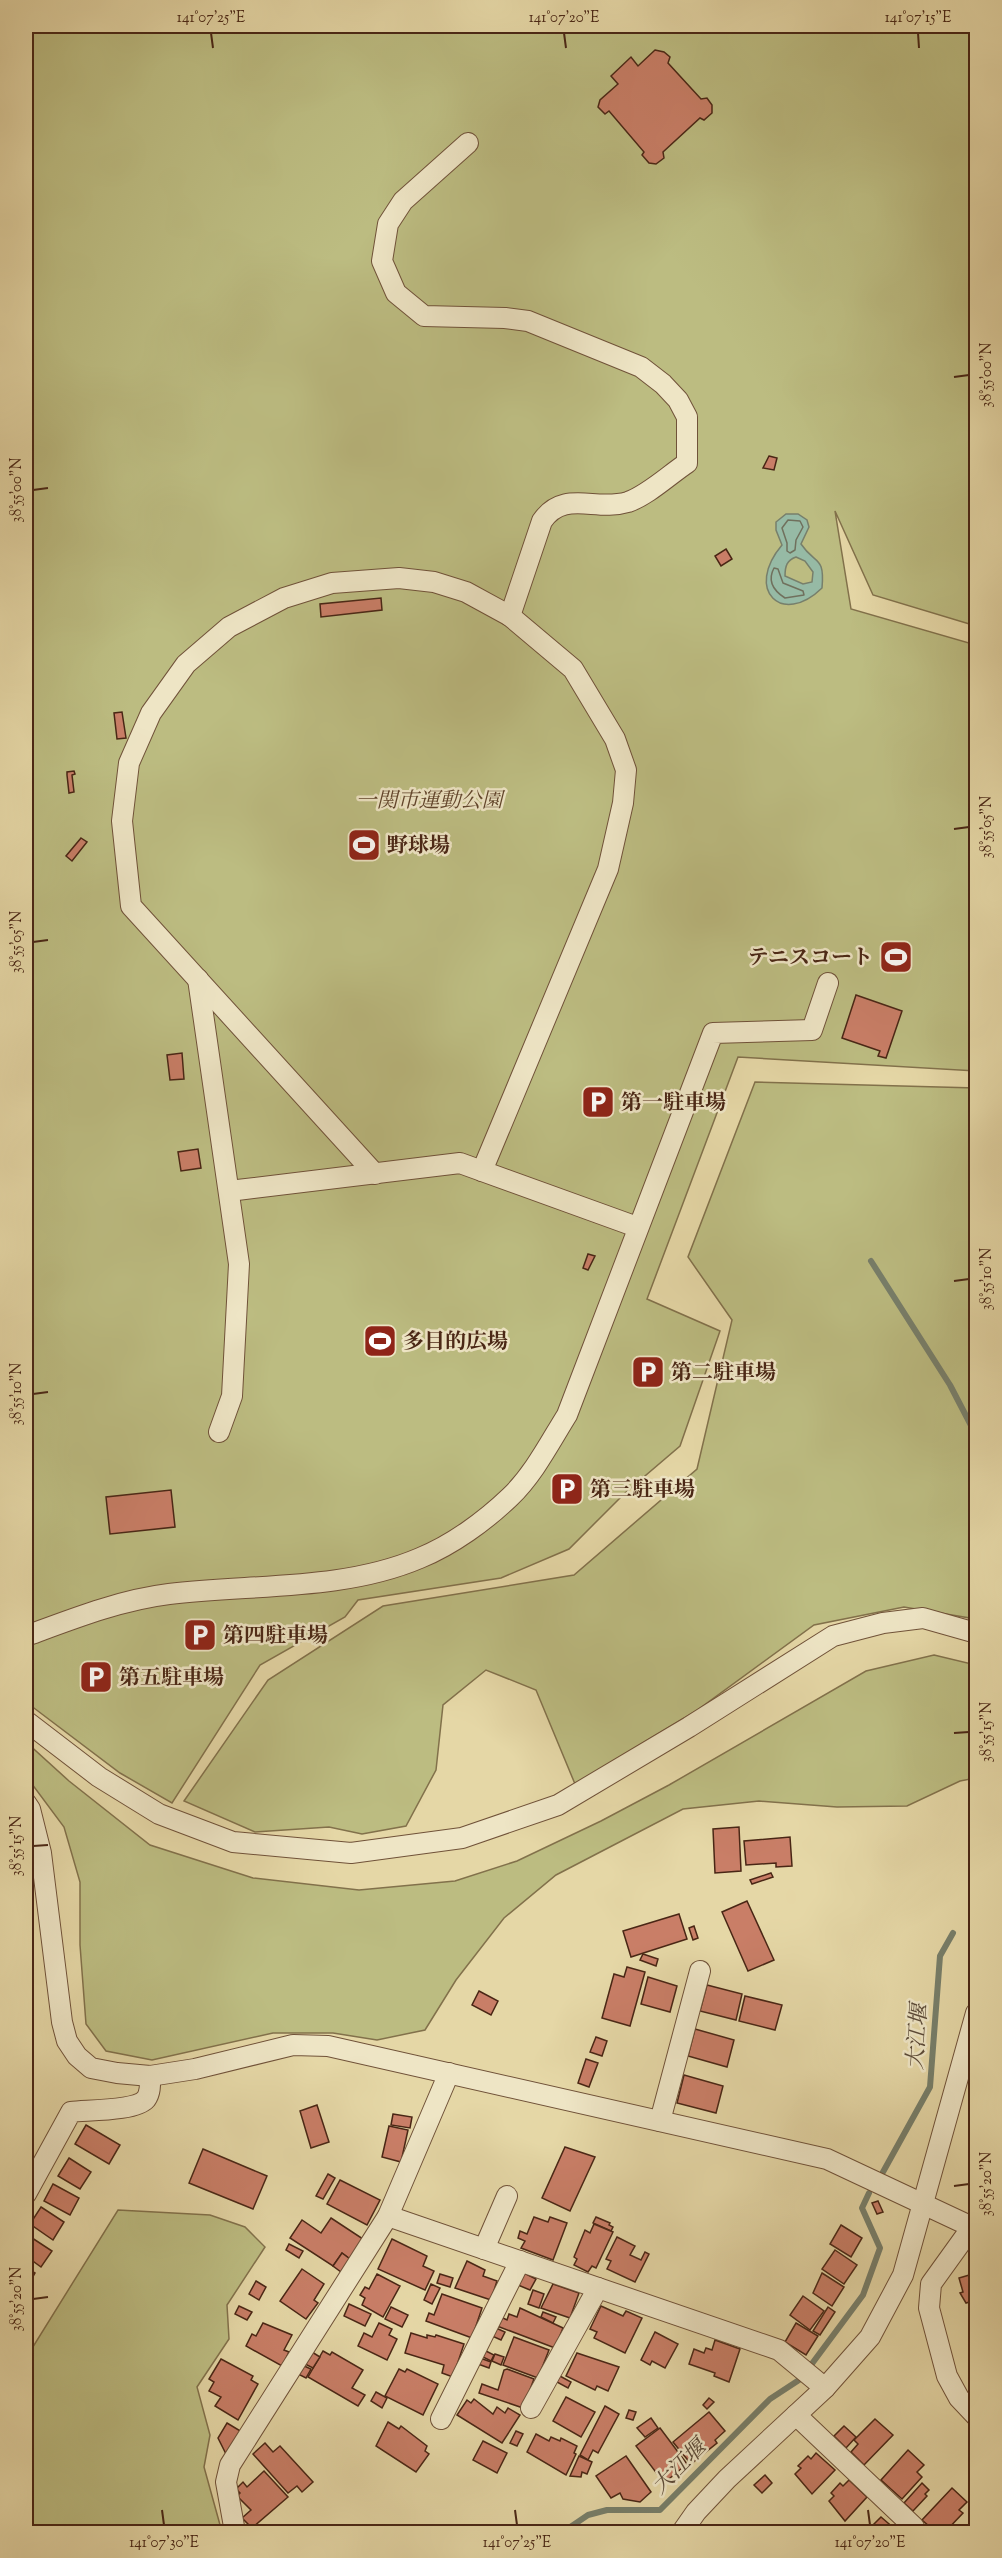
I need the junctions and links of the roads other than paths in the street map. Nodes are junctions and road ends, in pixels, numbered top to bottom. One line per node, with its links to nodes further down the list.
1 (468, 143): 2 (street)
2 (510, 616): 3 (street); 5 (street)
3 (198, 979): 6 (street); 7 (street)
4 (828, 983): 8 (street)
5 (482, 1171): 6 (street); 8 (street)
6 (375, 1174): 7 (street)
7 (229, 1191): 9 (street)
8 (637, 1227): 11 (street)
9 (219, 1431)
10 (976, 1633): 12 (street)
11 (26, 1636)
12 (26, 1721)
13 (26, 1803): 14 (street)
14 (33, 1855): 18 (street)
15 (700, 1971): 19 (street)
16 (976, 2013): 22 (street)
17 (449, 2073): 18 (street); 19 (street); 23 (street)
18 (150, 2076): 20 (street)
19 (660, 2121): 22 (street)
20 (26, 2194)
21 (507, 2196): 25 (street)
22 (924, 2204): 24 (street); 28 (street)
23 (388, 2216): 25 (street); 34 (street)
24 (974, 2224): 31 (street)
25 (484, 2249): 26 (street)
26 (520, 2261): 27 (street); 32 (street)
27 (598, 2288): 28 (street); 29 (street)
28 (825, 2388): 30 (street)
29 (531, 2408)
30 (796, 2415): 33 (street); 35 (street)
31 (976, 2416)
32 (441, 2419)
33 (914, 2528)
34 (235, 2532)
35 (682, 2532)

